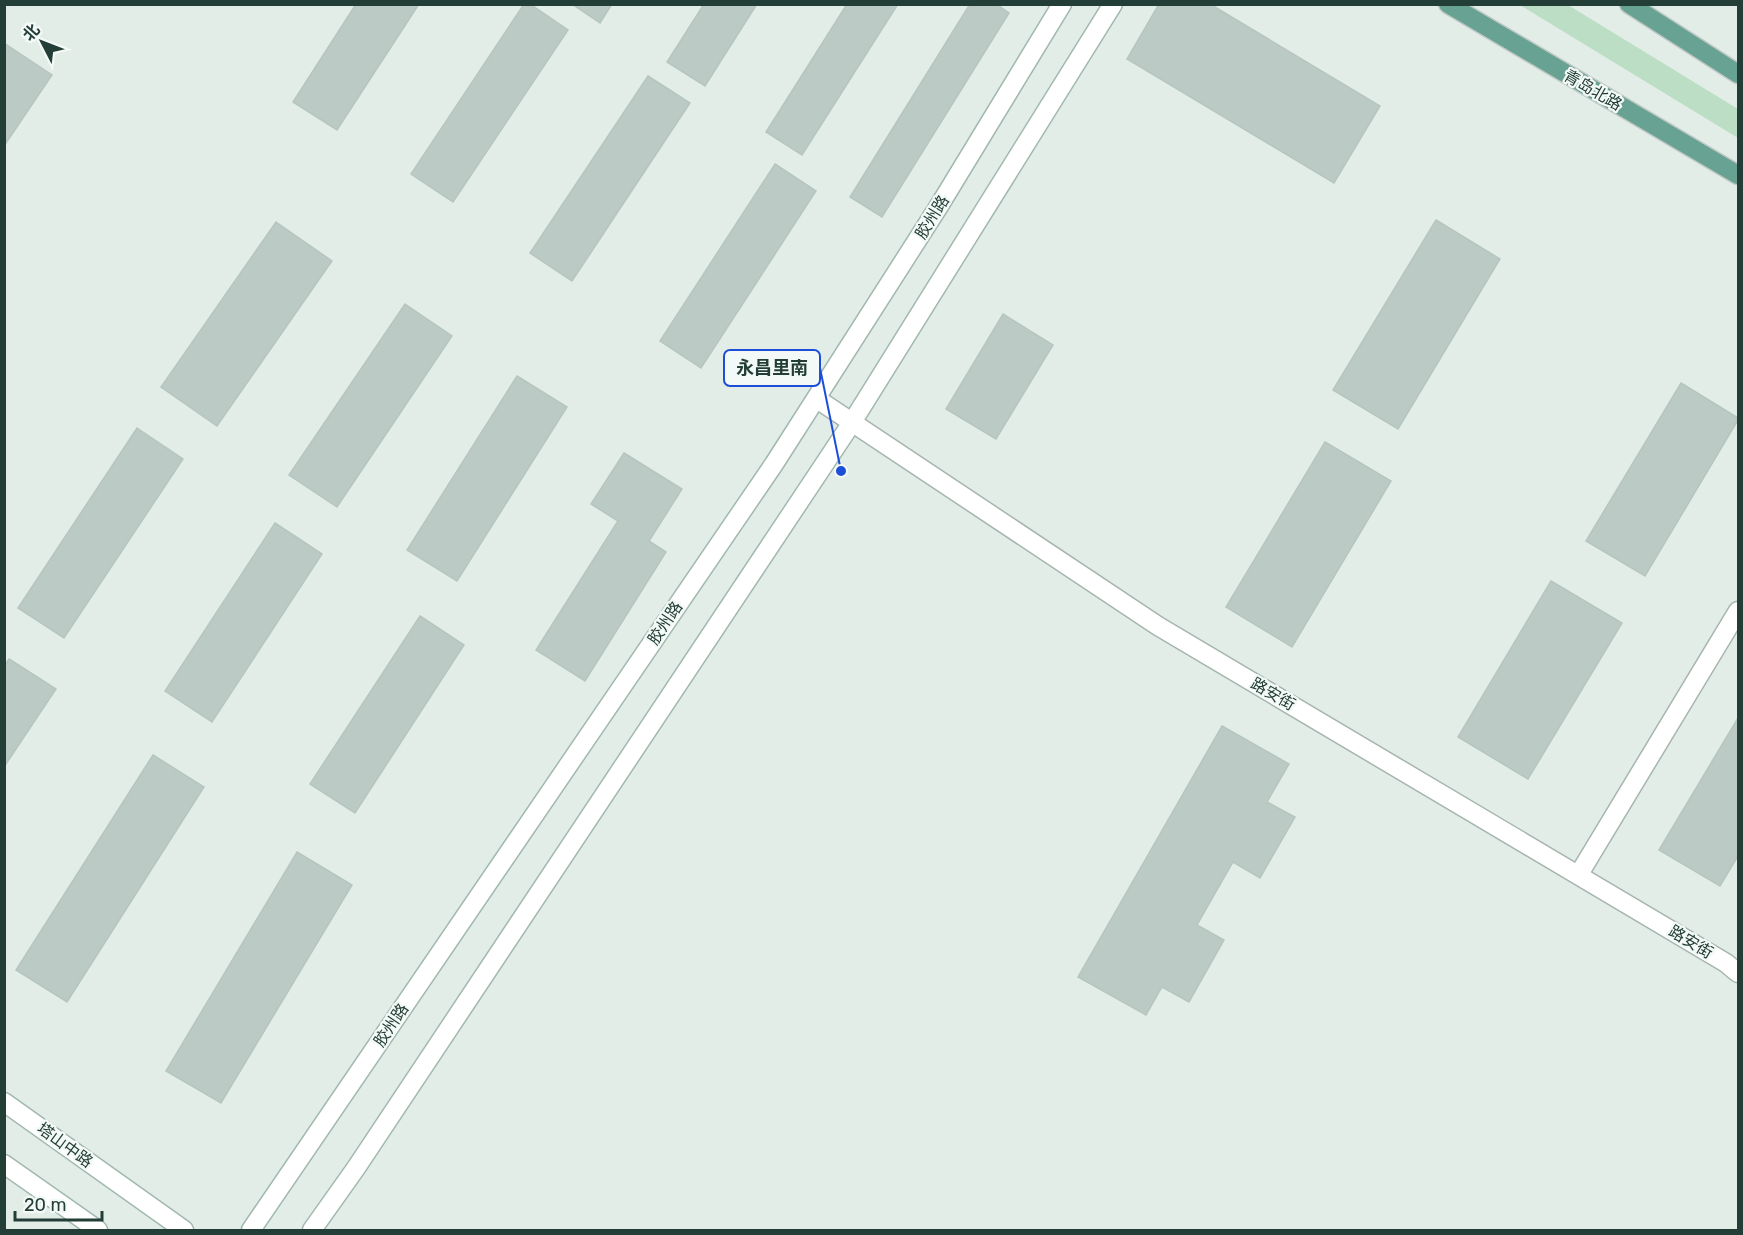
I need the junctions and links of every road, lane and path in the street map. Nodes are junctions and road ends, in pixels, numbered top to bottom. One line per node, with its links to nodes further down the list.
1 (1062, 4): 7 (main road, 胶州路)
2 (1113, 4): 8 (main road)
3 (1448, 4): 6 (main road, 青岛北路)
4 (1629, 4): 5 (main road)
5 (1738, 74)
6 (1738, 175)
7 (817, 399): 8 (main road, 路安街); 16 (main road, 胶州路)
8 (851, 424): 10 (main road, 路安街); 17 (main road)
9 (1738, 611): 10 (main road)
10 (1579, 874): 11 (main road, 路安街)
11 (1738, 973)
12 (4, 1102): 15 (main road, 塔山中路)
13 (4, 1164): 14 (main road)
14 (98, 1230)
15 (184, 1230)
16 (251, 1230)
17 (312, 1230)

